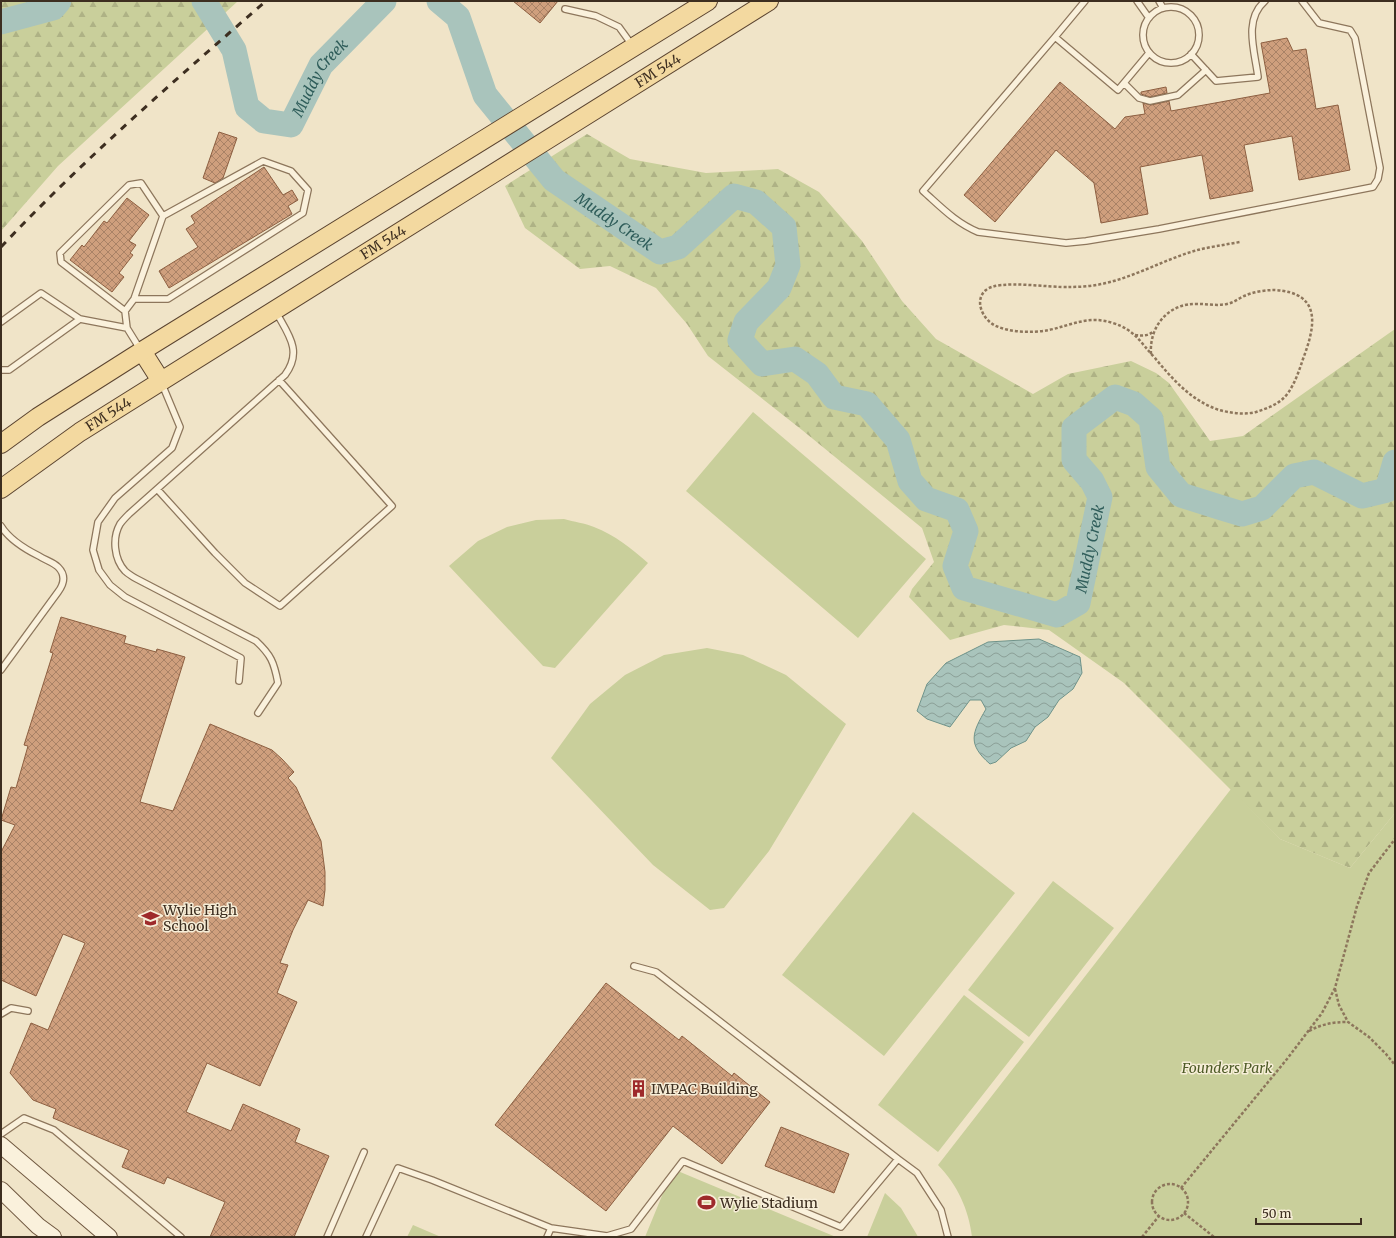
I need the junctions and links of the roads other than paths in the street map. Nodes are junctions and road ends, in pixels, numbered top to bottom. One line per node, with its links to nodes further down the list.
1 (708, 1): 12 (main road)
2 (769, 1): 19 (main road, FM 544 / FM 544)
3 (1085, 1): 11 (lane)
4 (1137, 1): 10 (lane)
5 (1159, 1): 8 (lane)
6 (1265, 1): 15 (lane)
7 (1302, 1): 11 (lane)
8 (1163, 8): 10 (lane); 14 (lane)
9 (565, 9): 12 (lane)
10 (1148, 18): 13 (lane)
11 (1055, 37): 16 (lane)
12 (634, 47): 24 (main road)
13 (1149, 53): 14 (lane); 16 (lane)
14 (1191, 54): 15 (lane)
15 (1206, 70): 16 (lane)
16 (1124, 83)
17 (163, 216): 18 (lane); 18 (lane); 20 (lane)
18 (134, 299): 20 (lane)
19 (275, 310): 26 (lane); 27 (main road, FM 544 / FM 544)
20 (125, 311): 23 (lane)
21 (80, 319): 22 (lane); 23 (lane); 25 (lane)
22 (1, 322)
23 (127, 328): 24 (lane)
24 (142, 351): 27 (main road); 28 (main road)
25 (1, 370)
26 (279, 380): 30 (lane); 30 (lane)
27 (161, 382): 29 (main road, FM 544 / FM 544); 33 (lane)
28 (1, 444)
29 (1, 489)
30 (157, 489): 34 (lane)
31 (1, 526): 32 (lane)
32 (1, 670)
33 (239, 681)
34 (258, 713)
35 (634, 966): 41 (lane)
36 (28, 1011): 37 (lane)
37 (1, 1014)
38 (1, 1134): 46 (lane)
39 (1, 1145): 45 (main road)
40 (364, 1152): 47 (lane)
41 (898, 1159): 43 (lane); 50 (lane)
42 (1, 1190): 44 (main road)
43 (551, 1228): 48 (lane); 49 (lane)
44 (53, 1237)
45 (109, 1237)
46 (181, 1237)
47 (327, 1237)
48 (366, 1237)
49 (547, 1237)
50 (948, 1237)

